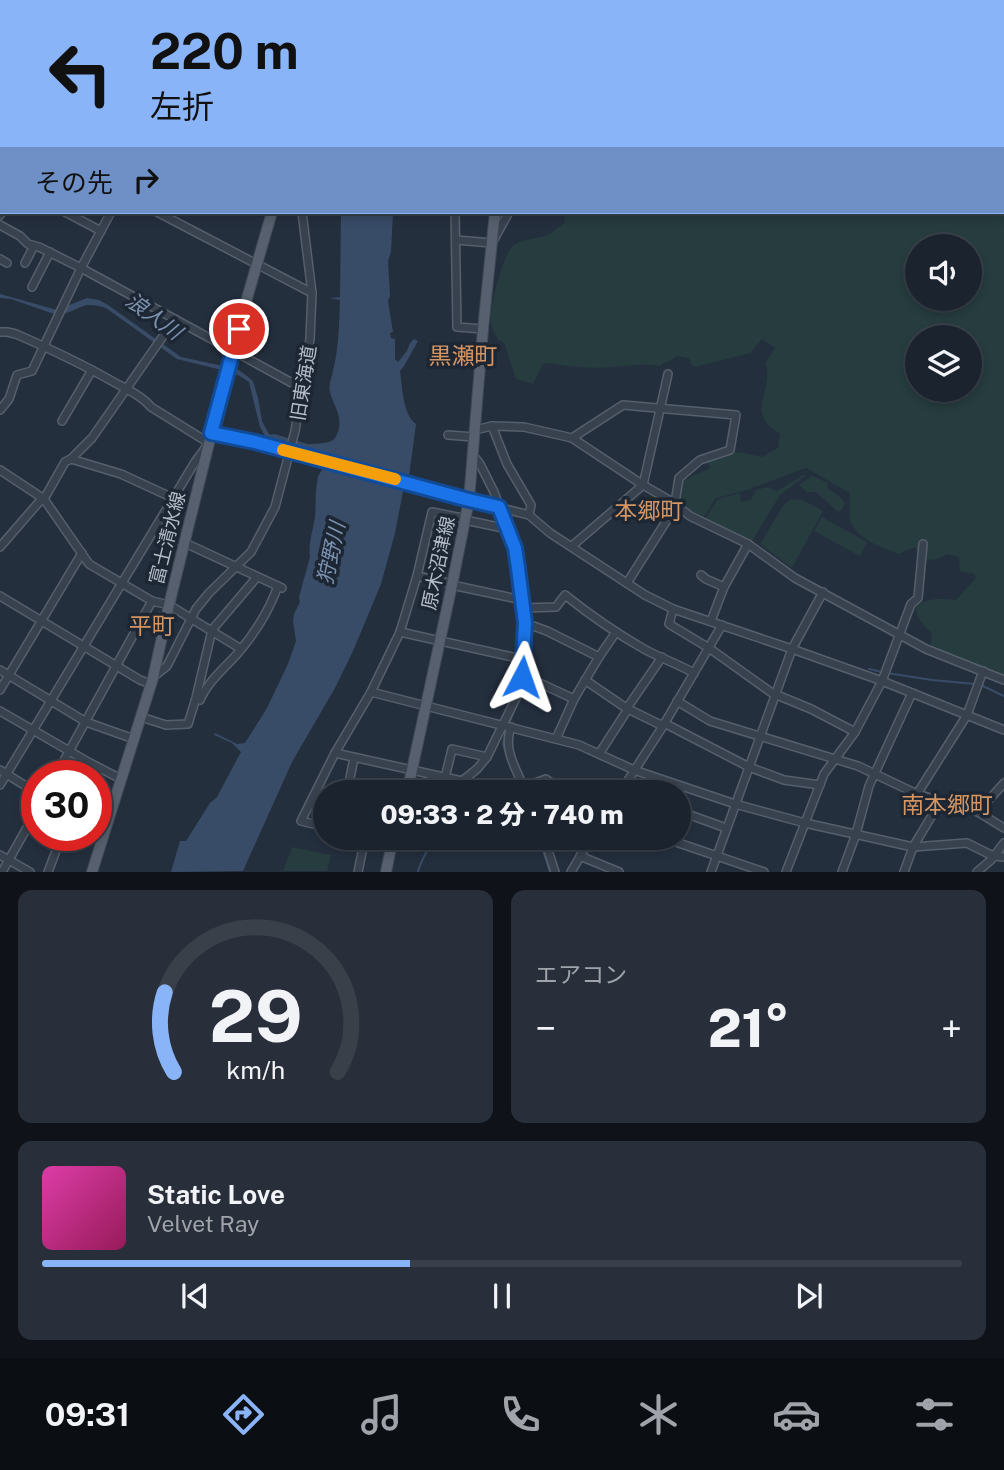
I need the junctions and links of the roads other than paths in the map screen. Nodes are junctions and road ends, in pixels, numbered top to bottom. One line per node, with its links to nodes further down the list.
1 (69, 214): 11 (street)
2 (110, 214): 11 (street)
3 (161, 214): 17 (street)
4 (271, 214): 17 (main road, 富士清水線)
5 (302, 214): 20 (street, 旧東海道)
6 (455, 214): 12 (street)
7 (489, 214): 13 (main road, 原木沼津線)
8 (495, 214): 13 (main road, 原木沼津線)
9 (508, 214): 13 (street)
10 (0, 225): 14 (street)
11 (101, 231): 18 (street)
12 (456, 240): 13 (street); 22 (street)
13 (489, 243): 22 (main road, 原木沼津線)
14 (34, 246): 15 (street); 16 (street)
15 (50, 252): 18 (street); 19 (street)
16 (25, 264)
17 (257, 266): 20 (street); 25 (main road, 富士清水線)
18 (81, 268): 21 (street); 24 (street)
19 (32, 287)
20 (312, 293): 29 (street, 旧東海道)
21 (175, 319): 25 (street); 28 (street)
22 (481, 329): 35 (main road, 原木沼津線)
23 (0, 332): 24 (street)
24 (44, 346): 26 (street); 31 (street)
25 (232, 350): 29 (street); 36 (main road, 富士清水線)
26 (92, 370): 28 (street); 32 (street)
27 (668, 374): 30 (street)
28 (127, 389): 36 (street); 39 (street)
29 (303, 389): 57 (street, 旧東海道)
30 (661, 408): 37 (street); 41 (street); 45 (street)
31 (0, 410)
32 (62, 421)
33 (492, 426): 35 (street); 37 (street); 47 (street)
34 (448, 435): 35 (street)
35 (473, 435): 38 (main road, 原木沼津線); 44 (main road, 原木沼津線)
36 (210, 438): 42 (street); 44 (street, bridge); 51 (main road, 富士清水線)
37 (572, 438): 41 (street)
38 (473, 454): 44 (main road, 原木沼津線); 46 (street)
39 (71, 460): 42 (street); 43 (street)
40 (0, 470): 43 (street)
41 (643, 485): 45 (street); 55 (street)
42 (173, 498): 50 (street)
43 (44, 499): 52 (street); 56 (street)
44 (467, 500): 46 (street); 48 (main road, 原木沼津線)
45 (676, 505): 53 (street); 62 (street)
46 (499, 507): 47 (street); 49 (street)
47 (529, 515): 55 (street)
48 (463, 519): 49 (street); 59 (street); 63 (main road, 原木沼津線)
49 (507, 527): 68 (street)
50 (155, 529): 51 (street); 61 (street)
51 (184, 542): 57 (street); 69 (main road, 富士清水線)
52 (1, 543)
53 (748, 544): 64 (street); 65 (street)
54 (923, 544): 81 (street)
55 (572, 546): 62 (street)
56 (82, 553): 61 (street); 73 (street)
57 (236, 567): 60 (street); 72 (street, 旧東海道)
58 (701, 575): 64 (street)
59 (417, 576): 63 (street); 79 (street)
60 (257, 577): 78 (street); 85 (street)
61 (122, 583): 67 (street); 83 (street)
62 (627, 583): 70 (street)
63 (450, 584): 68 (street); 82 (main road, 原木沼津線)
64 (724, 587): 74 (street)
65 (823, 592): 81 (street); 86 (street)
66 (0, 596): 73 (street)
67 (152, 601): 69 (street); 90 (street)
68 (523, 604): 76 (street); 80 (street)
69 (169, 606): 72 (street); 98 (main road, 富士清水線)
70 (673, 609): 74 (street); 84 (street)
71 (157, 616): 75 (street, bridge)
72 (190, 618): 78 (street); 98 (street, 旧東海道)
73 (41, 620): 83 (street); 94 (street)
74 (711, 621): 77 (street)
75 (171, 622)
76 (525, 623): 87 (street); 89 (street)
77 (722, 625): 84 (street); 86 (street)
78 (212, 630): 85 (street); 110 (street)
79 (400, 632): 82 (street); 101 (street)
80 (616, 632): 87 (street); 88 (street)
81 (900, 635): 92 (street); 99 (street)
82 (438, 641): 89 (street); 107 (main road, 原木沼津線)
83 (84, 646): 90 (street); 105 (street)
84 (709, 648): 93 (street); 102 (street)
85 (241, 649): 110 (street)
86 (792, 649): 99 (street); 102 (street)
87 (598, 657): 96 (street)
88 (662, 657): 93 (street); 108 (street)
89 (523, 659): 95 (street)
90 (116, 665): 98 (street); 113 (street)
91 (0, 670): 94 (street)
92 (983, 671): 97 (street); 111 (street)
93 (694, 673): 106 (street)
94 (9, 676): 100 (street); 105 (street)
95 (522, 677): 104 (street); 115 (street)
96 (585, 680): 104 (street); 108 (street)
97 (1004, 680)
98 (152, 681): 112 (main road, 富士清水線)
99 (882, 681): 103 (street); 118 (street)
100 (0, 690)
101 (371, 692): 107 (street); 123 (street)
102 (775, 694): 118 (street); 119 (street)
103 (912, 694): 111 (street); 134 (street)
104 (573, 699): 121 (street)
105 (51, 700): 113 (street); 116 (street)
106 (677, 701): 114 (street); 119 (street)
107 (424, 705): 115 (street); 131 (main road, 原木沼津線)
108 (628, 709): 114 (street); 124 (street)
109 (0, 711): 116 (street)
110 (192, 712): 112 (street)
111 (967, 715): 117 (street); 149 (street)
112 (141, 717): 120 (main road, 富士清水線)
113 (86, 722): 120 (street); 122 (street)
114 (663, 725): 130 (street); 132 (street)
115 (507, 726): 121 (street); 125 (street); 143 (street)
116 (33, 730): 122 (street); 133 (street)
117 (1004, 730)
118 (855, 732): 127 (street)
119 (760, 736): 127 (street); 130 (street)
120 (134, 739): 138 (main road, 富士清水線)
121 (556, 740): 124 (street)
122 (69, 752): 128 (street); 129 (street)
123 (335, 753): 126 (street); 139 (street)
124 (599, 754): 132 (street)
125 (487, 757): 137 (street); 137 (street)
126 (354, 758): 131 (street); 140 (street)
127 (836, 758): 134 (street); 148 (street)
128 (64, 760)
129 (83, 760)
130 (749, 767): 148 (street); 153 (street)
131 (410, 770): 136 (street); 141 (main road, 原木沼津線)
132 (634, 770): 144 (street); 153 (street)
133 (3, 772): 145 (street); 147 (street)
134 (875, 773): 149 (street); 160 (street)
135 (112, 775): 138 (street)
136 (432, 775): 137 (street); 142 (street)
137 (445, 778)
138 (121, 779): 151 (main road, 富士清水線)
139 (322, 780)
140 (350, 780)
141 (408, 780)
142 (431, 780)
143 (521, 780)
144 (628, 780)
145 (21, 783)
146 (1004, 783): 154 (street)
147 (0, 785)
148 (820, 785): 156 (street)
149 (917, 794): 152 (street)
150 (313, 797): 157 (street)
151 (112, 802)
152 (940, 802): 154 (street); 164 (street)
153 (735, 804): 156 (street); 158 (street)
154 (978, 812): 159 (street)
155 (691, 815): 158 (street)
156 (805, 823): 160 (street); 188 (street)
157 (313, 824)
158 (726, 828): 172 (street)
159 (1004, 828)
160 (856, 834): 164 (street); 189 (street)
161 (21, 838): 176 (street)
162 (1004, 843): 175 (street)
163 (691, 847): 172 (street)
164 (913, 847): 175 (street); 190 (street)
165 (363, 850): 181 (street)
166 (393, 850): 182 (main road)
167 (548, 850): 183 (street)
168 (584, 850): 173 (street)
169 (56, 851): 179 (street)
170 (96, 851): 180 (main road, 富士清水線)
171 (0, 855): 176 (street)
172 (717, 855): 186 (street); 187 (street)
173 (580, 856): 184 (street); 185 (street)
174 (1004, 857): 175 (street)
175 (992, 858): 191 (street); 192 (street)
176 (8, 861): 177 (street); 178 (street)
177 (2, 872)
178 (30, 872)
179 (48, 872)
180 (92, 872)
181 (358, 872)
182 (388, 872)
183 (555, 872)
184 (571, 872)
185 (619, 872)
186 (711, 872)
187 (764, 872)
188 (786, 872)
189 (842, 872)
190 (904, 872)
191 (977, 872)
192 (990, 872)

